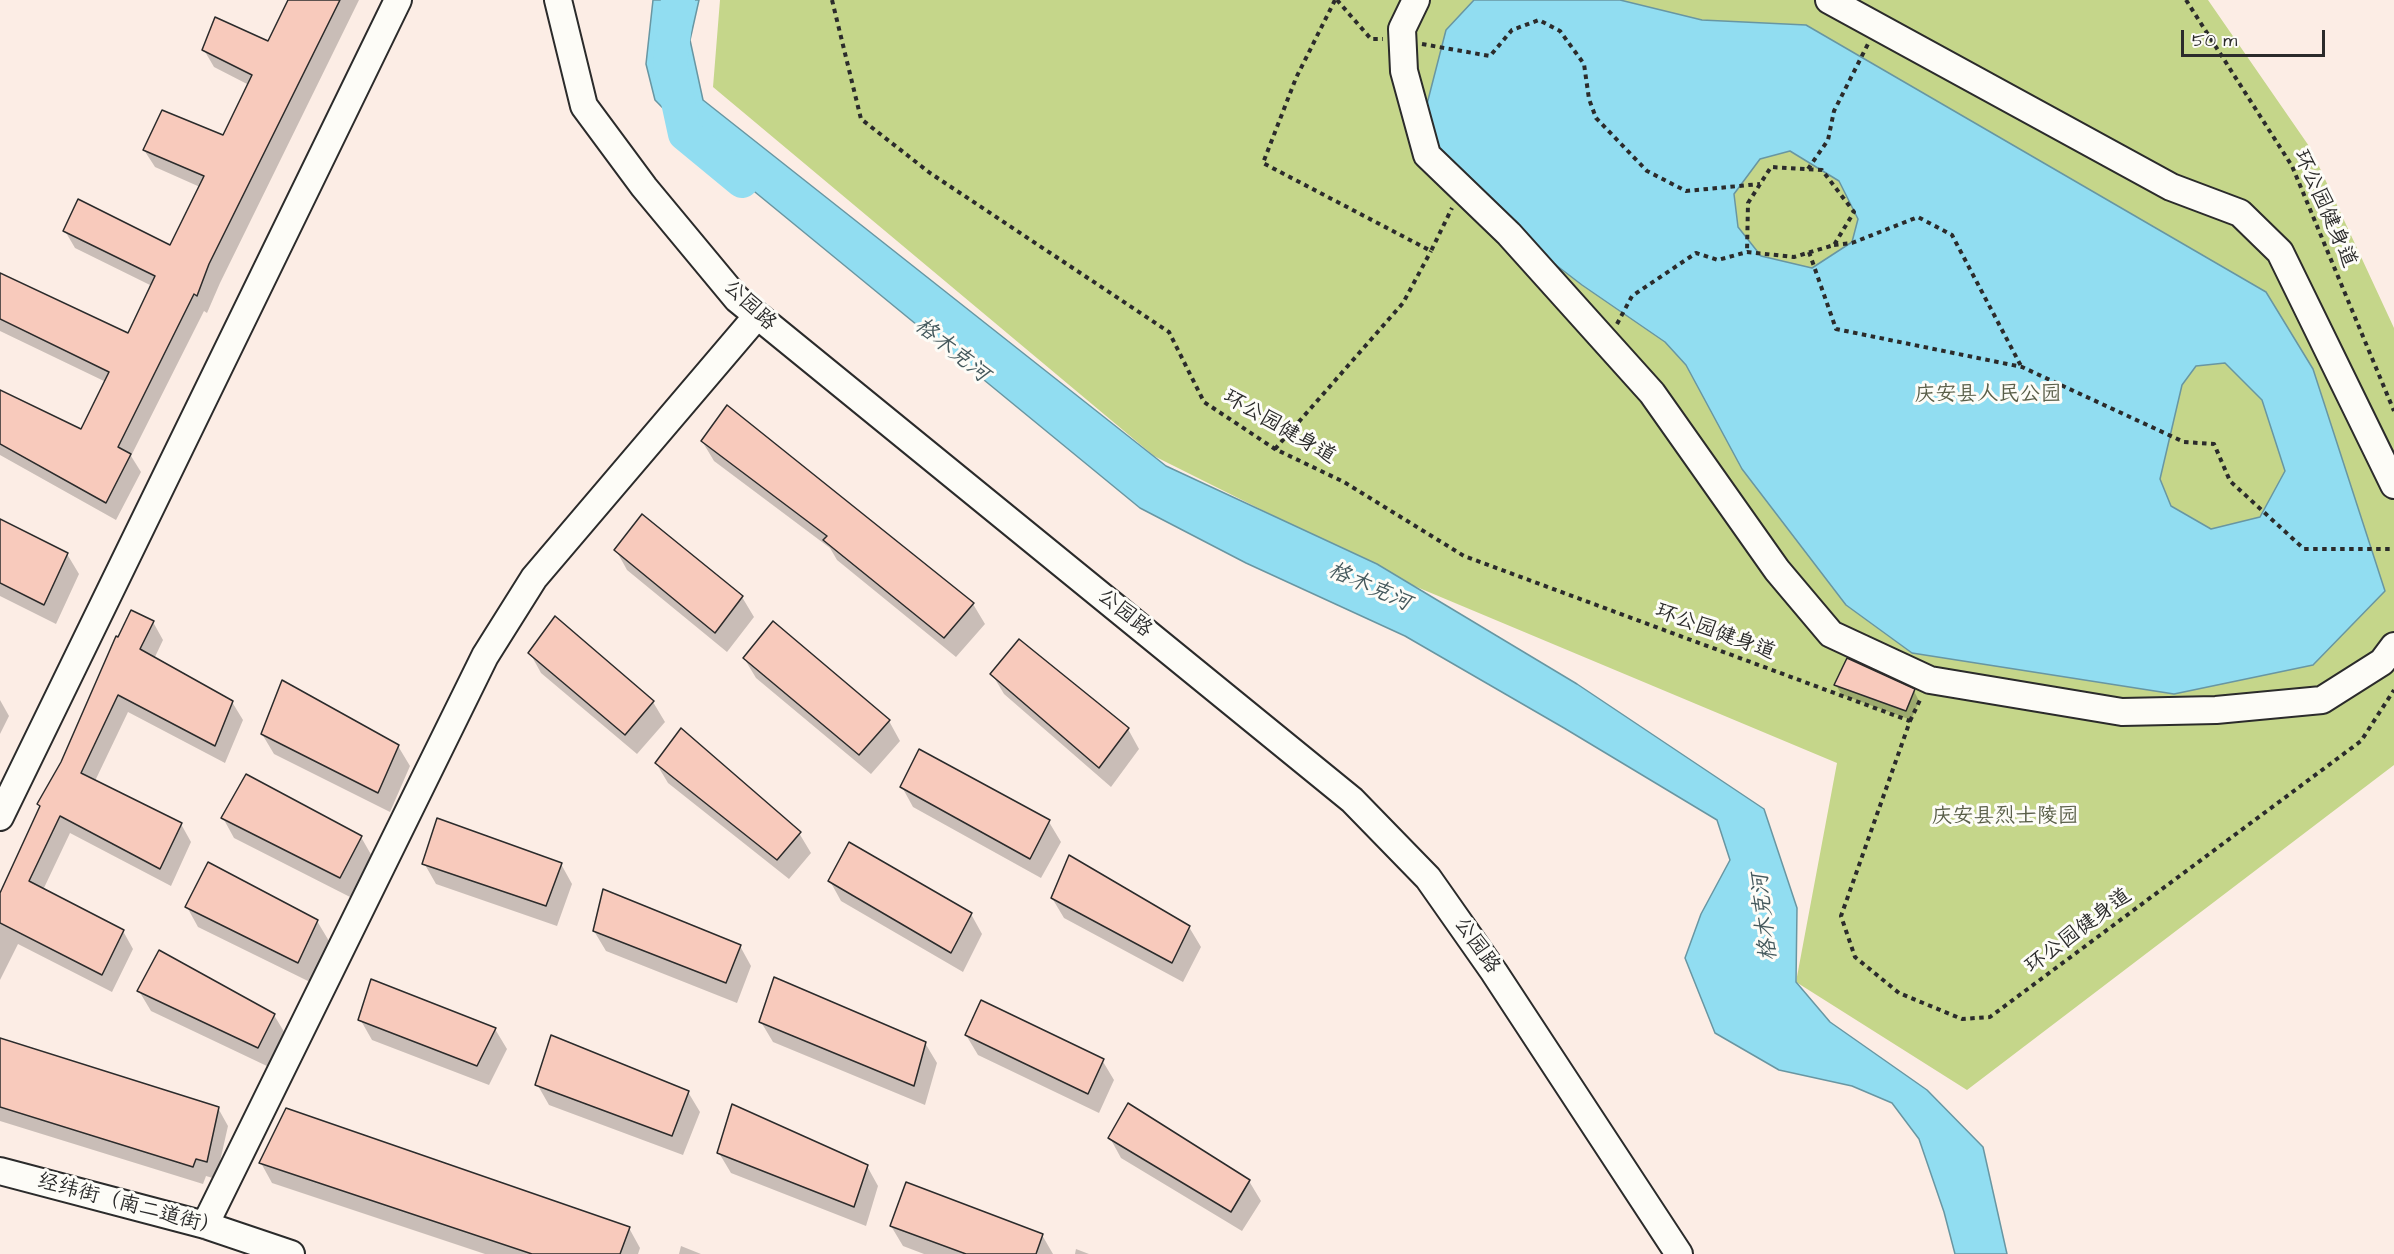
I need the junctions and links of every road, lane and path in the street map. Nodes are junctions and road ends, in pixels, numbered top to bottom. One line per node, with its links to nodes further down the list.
1 (398, 0): 26 (street)
2 (558, 0): 17 (street, 公园路)
3 (832, 0): 21 (path, 环公园健身道)
4 (1336, 0): 9 (path); 14 (path)
5 (1416, 0): 9 (street)
6 (1829, 0): 8 (street)
7 (2186, 0): 20 (path, 环公园健身道)
8 (1877, 26): 10 (path); 22 (street)
9 (1402, 38): 11 (path); 12 (street)
10 (1808, 169): 11 (path); 13 (path)
11 (1760, 184): 15 (path)
12 (1461, 188): 14 (path); 18 (street)
13 (1834, 245): 16 (path); 19 (path)
14 (1431, 251): 21 (path)
15 (1747, 252): 16 (path); 18 (path)
16 (1809, 252): 19 (path)
17 (756, 316): 28 (street); 30 (street, 公园路)
18 (1607, 343): 24 (street)
19 (2022, 367): 23 (path)
20 (2394, 411)
21 (1275, 449): 25 (path, 环公园健身道)
22 (2394, 485)
23 (2394, 549)
24 (2394, 646)
25 (2394, 690)
26 (0, 817)
27 (0, 1171): 28 (street, 经纬街（南二道街）)
28 (205, 1225): 29 (street, 经纬街（南二道街）)
29 (291, 1254)
30 (1679, 1254)

